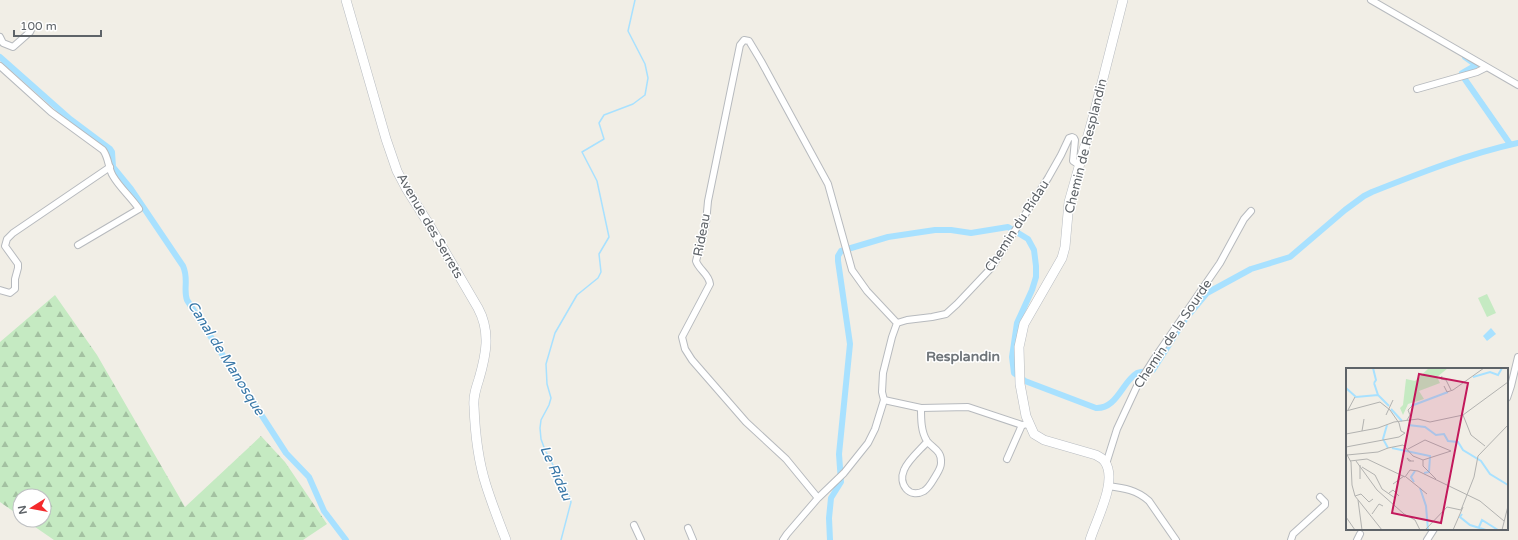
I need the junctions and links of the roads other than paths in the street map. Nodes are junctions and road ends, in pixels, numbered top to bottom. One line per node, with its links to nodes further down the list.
1 (346, 0): 30 (street, Avenue des Serrets)
2 (1123, 0): 10 (street, Chemin de Resplandin)
3 (1371, 0): 7 (street)
4 (32, 28): 5 (street)
5 (0, 37)
6 (0, 66): 11 (street)
7 (1486, 68): 8 (street); 9 (street)
8 (1518, 85)
9 (1416, 89)
10 (1079, 165): 15 (street, Chemin du Ridau); 20 (street, Chemin de Resplandin)
11 (110, 167): 13 (street); 14 (street)
12 (1251, 211): 23 (street, Chemin de la Sourde)
13 (78, 245)
14 (0, 290)
15 (897, 323): 18 (street); 26 (street, Rideau)
16 (1518, 357): 17 (street)
17 (1508, 394)
18 (884, 400): 19 (street); 26 (street)
19 (921, 408): 20 (street); 21 (street)
20 (1025, 424): 22 (street); 23 (street)
21 (928, 442): 21 (street)
22 (1007, 459)
23 (1106, 464): 24 (street)
24 (1108, 486): 34 (street); 35 (street)
25 (1320, 497): 36 (street)
26 (818, 498): 33 (street)
27 (634, 525): 31 (street)
28 (688, 528): 32 (street)
29 (1433, 530): 37 (street)
30 (506, 540)
31 (640, 540)
32 (693, 540)
33 (783, 540)
34 (1090, 540)
35 (1176, 540)
36 (1291, 540)
37 (1427, 540)

